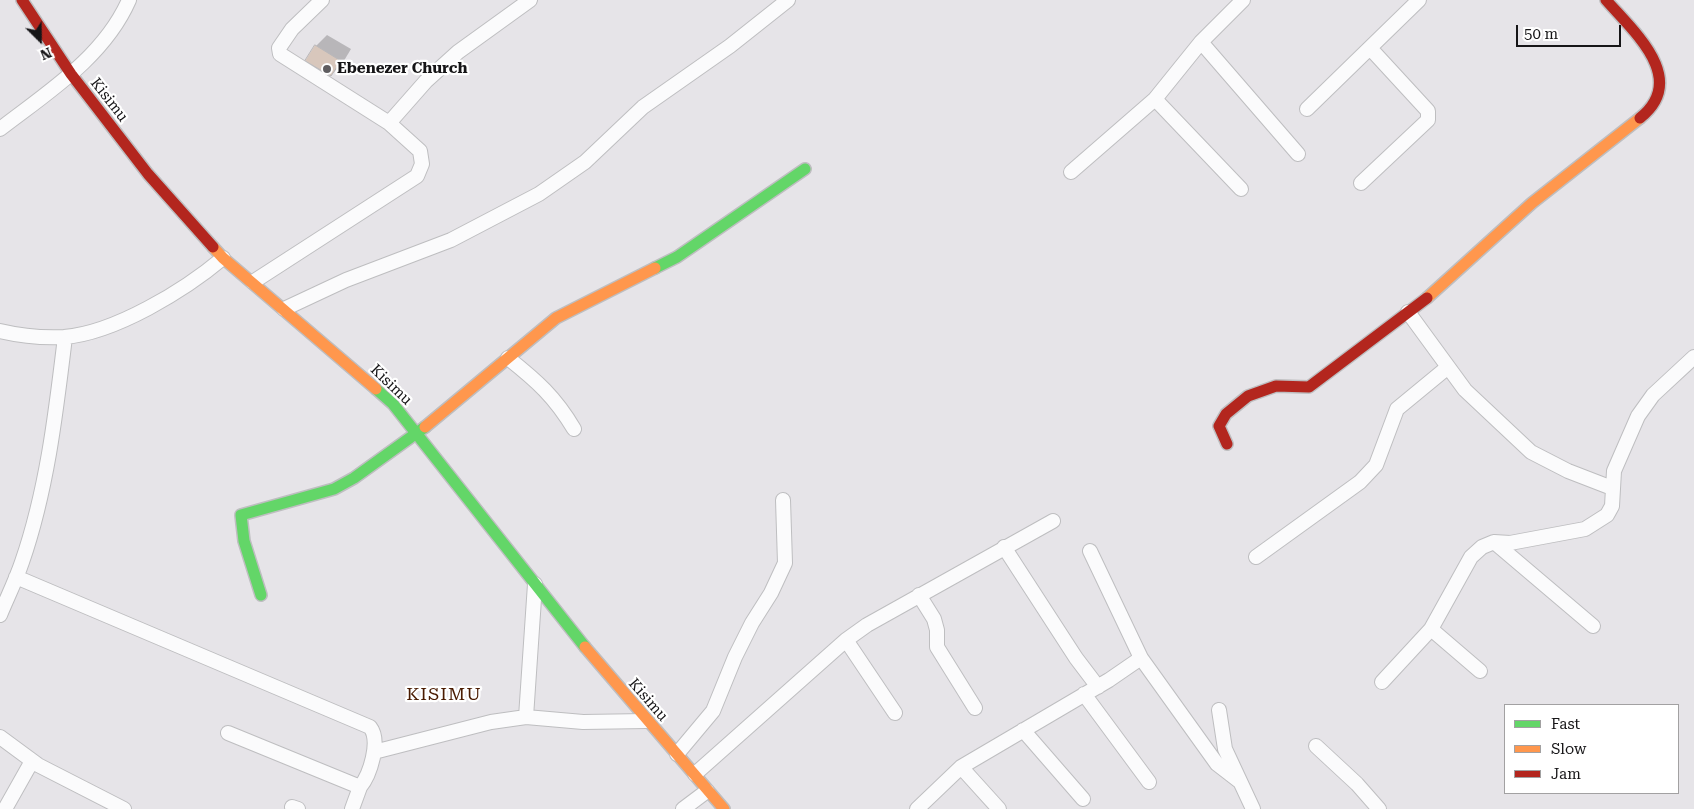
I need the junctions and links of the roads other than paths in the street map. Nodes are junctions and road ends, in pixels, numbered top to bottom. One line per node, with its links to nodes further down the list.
1 (22, 0): 11 (street, Kisimu)
2 (129, 0): 11 (street)
3 (322, 0): 14 (street)
4 (530, 0): 14 (street)
5 (788, 0): 23 (street)
6 (1243, 0): 9 (street)
7 (1419, 0): 10 (street)
8 (1606, 0): 24 (street)
9 (1201, 42): 12 (street); 16 (street)
10 (1370, 48): 13 (street); 19 (street)
11 (71, 74): 15 (street); 21 (street, Kisimu)
12 (1155, 99): 18 (street); 20 (street)
13 (1307, 109)
14 (389, 124): 22 (street)
15 (0, 129)
16 (1298, 154)
17 (805, 169): 28 (street)
18 (1071, 172)
19 (1362, 183)
20 (1241, 189)
21 (223, 258): 22 (street, Kisimu); 26 (street)
22 (253, 282): 23 (street, Kisimu)
23 (284, 309): 31 (street, Kisimu)
24 (1408, 312): 29 (street); 32 (street)
25 (0, 331): 26 (street)
26 (65, 336): 40 (street)
27 (1694, 357): 33 (street)
28 (508, 358): 30 (street); 31 (street)
29 (1448, 367): 33 (street); 39 (street)
30 (574, 430)
31 (417, 434): 41 (street, Kisimu); 42 (street)
32 (1227, 444)
33 (1612, 488): 36 (street)
34 (783, 500): 63 (street)
35 (1053, 521): 37 (street)
36 (1494, 542): 45 (street); 46 (street)
37 (1004, 548): 43 (street); 51 (street)
38 (1090, 551): 48 (street)
39 (1256, 557)
40 (16, 577): 44 (street); 62 (street)
41 (535, 584): 56 (street); 57 (street, Kisimu)
42 (261, 595)
43 (919, 595): 47 (street); 53 (street)
44 (0, 615)
45 (1593, 626)
46 (1431, 629): 49 (street); 50 (street)
47 (846, 640): 55 (street); 66 (street)
48 (1141, 658): 51 (street); 67 (street)
49 (1480, 671)
50 (1382, 682)
51 (1098, 686): 52 (street)
52 (1084, 694): 58 (street); 68 (street)
53 (975, 708)
54 (1219, 710): 67 (street)
55 (895, 713)
56 (526, 717): 57 (street); 62 (street)
57 (646, 721): 63 (street, Kisimu)
58 (1023, 730): 65 (street); 71 (street)
59 (228, 733): 69 (street)
60 (0, 737): 64 (street)
61 (1316, 746): 80 (street)
62 (374, 752): 69 (street)
63 (677, 754): 66 (street, Kisimu)
64 (32, 761): 72 (street); 73 (street)
65 (961, 767): 77 (street); 78 (street)
66 (695, 774): 70 (street, Kisimu)
67 (1239, 781): 79 (street)
68 (1149, 782)
69 (360, 788): 74 (street)
70 (707, 791): 75 (street); 76 (street, Kisimu)
71 (1083, 799)
72 (5, 809)
73 (124, 809)
74 (352, 809)
75 (683, 809)
76 (724, 809)
77 (917, 809)
78 (999, 809)
79 (1252, 809)
80 (1379, 809)

